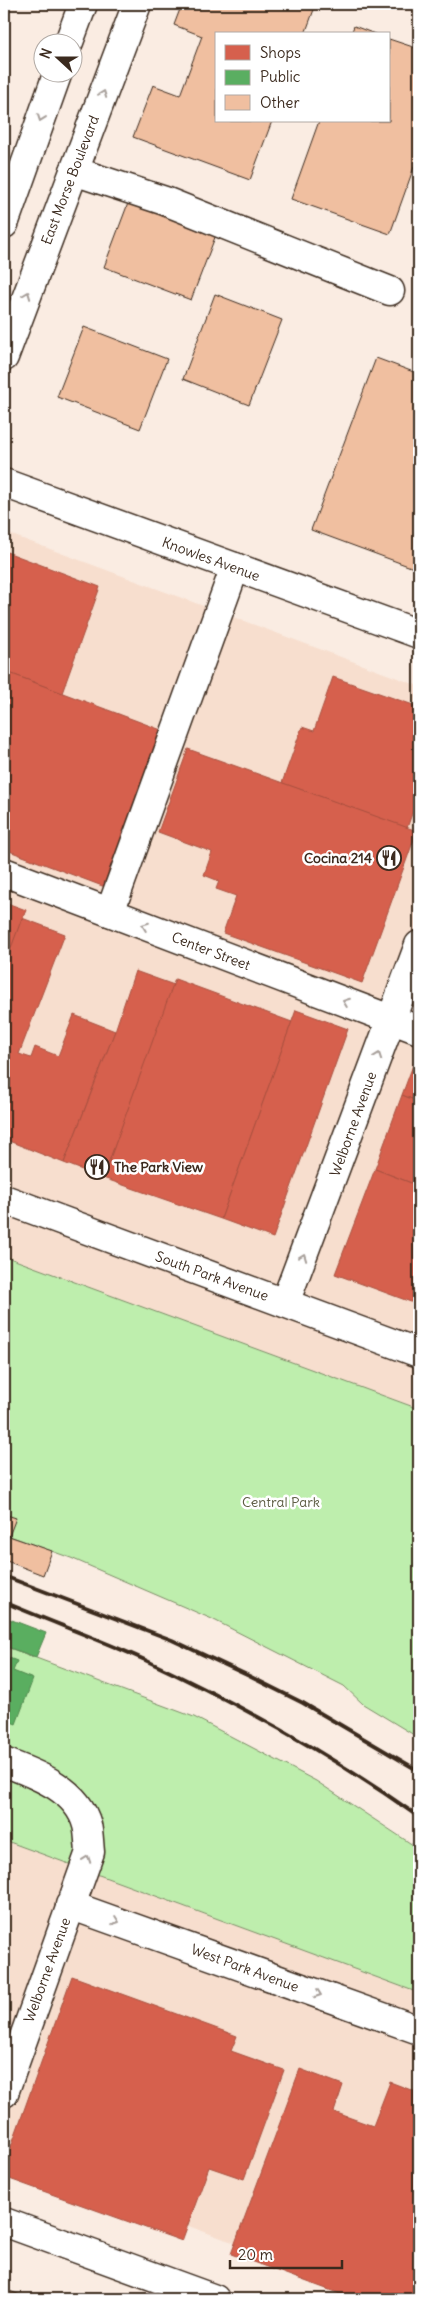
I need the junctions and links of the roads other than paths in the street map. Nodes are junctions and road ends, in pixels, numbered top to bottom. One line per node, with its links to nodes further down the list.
1 (83, 4): 3 (street)
2 (137, 4): 6 (street, East Morse Boulevard, one-way to 2)
3 (73, 32)
4 (53, 82): 5 (street, one-way to 5)
5 (14, 163): 7 (street)
6 (74, 171): 8 (street); 9 (street, East Morse Boulevard, one-way to 6)
7 (4, 224)
8 (390, 291)
9 (4, 357)
10 (4, 483): 11 (street, Knowles Avenue)
11 (235, 568): 12 (street, Knowles Avenue); 14 (street)
12 (419, 634)
13 (4, 872): 14 (street, Center Street)
14 (110, 912): 16 (street, Center Street, one-way to 14)
15 (419, 945): 16 (street, Welborne Avenue)
16 (391, 1020): 17 (street, Center Street); 19 (street, Welborne Avenue, one-way to 16)
17 (419, 1030)
18 (4, 1199): 19 (street, South Park Avenue)
19 (285, 1303): 20 (street, South Park Avenue)
20 (419, 1353)
21 (4, 1762): 22 (street, Welborne Avenue, one-way to 21)
22 (70, 1905): 23 (street, West Park Avenue, one-way to 23); 24 (street, Welborne Avenue)
23 (419, 2030)
24 (4, 2093)
25 (4, 2222): 26 (street)
26 (202, 2297)

